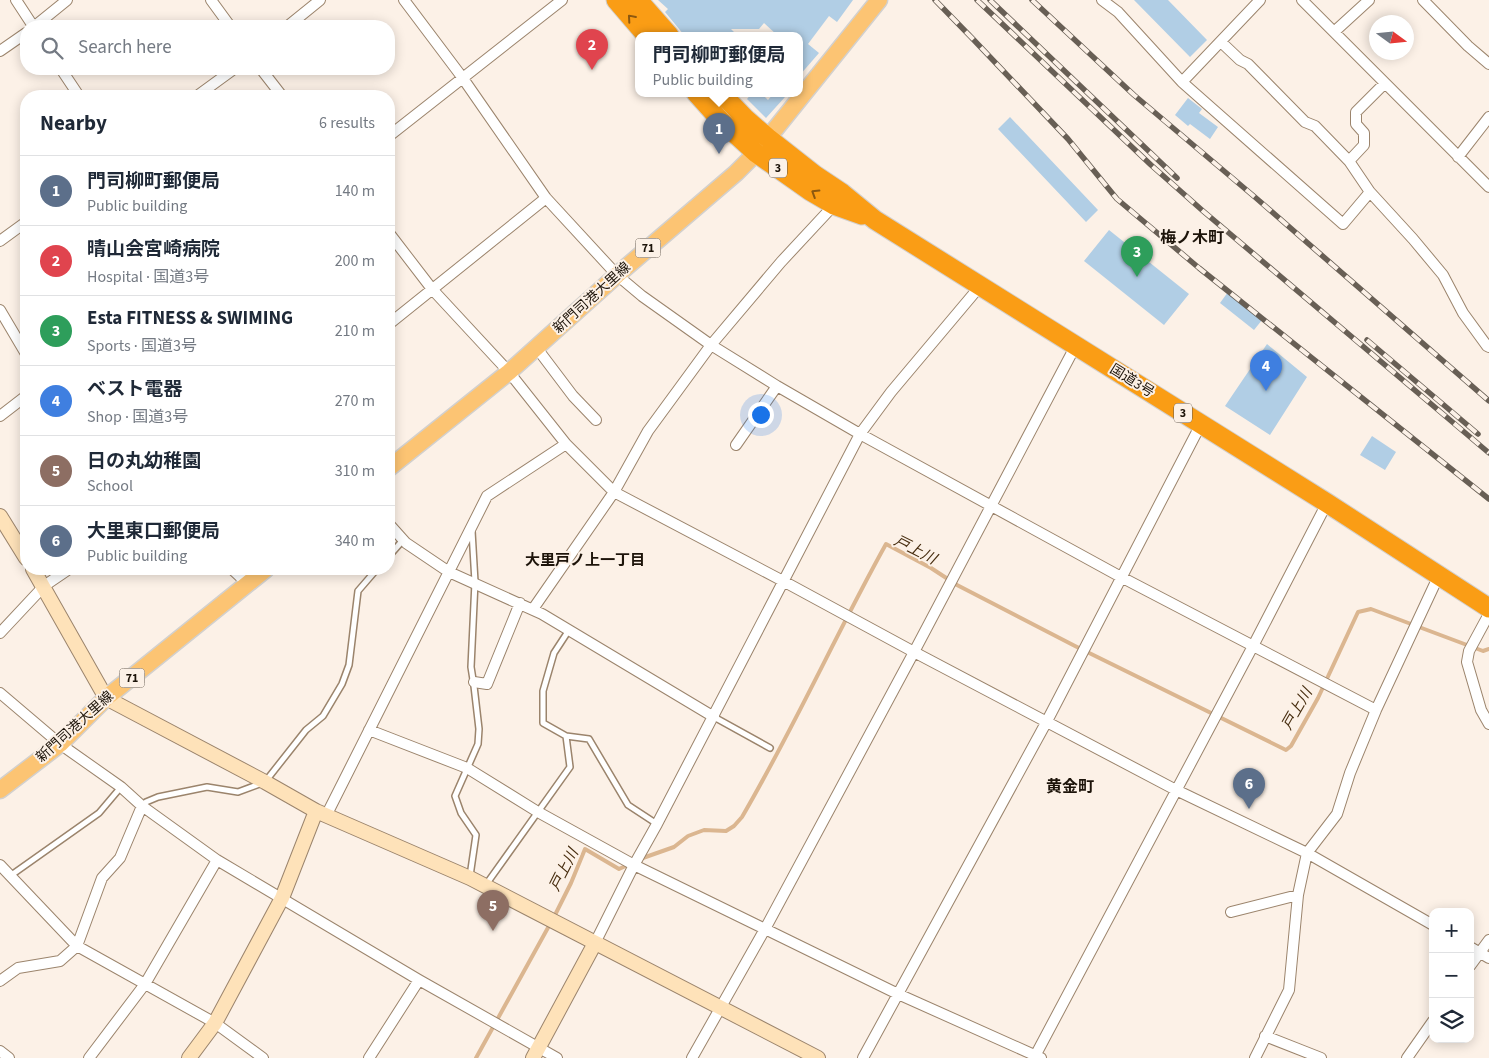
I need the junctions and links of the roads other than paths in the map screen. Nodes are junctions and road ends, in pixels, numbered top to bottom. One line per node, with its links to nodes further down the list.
1 (16, 0): 15 (street)
2 (67, 0): 16 (street)
3 (211, 0): 17 (street)
4 (320, 0): 18 (street)
5 (404, 0): 29 (street)
6 (562, 0): 29 (street)
7 (616, 0): 19 (highway, one-way to 7)
8 (638, 0): 20 (highway)
9 (878, 0): 35 (main road, 新門司港大里線 / 71)
10 (1102, 0): 30 (street)
11 (1260, 0): 23 (street)
12 (1302, 0): 21 (street)
13 (1369, 0): 21 (street)
14 (1423, 0): 25 (street)
15 (30, 20)
16 (42, 20)
17 (226, 20)
18 (295, 20)
19 (643, 32)
20 (666, 32)
21 (1334, 32): 31 (street)
22 (20, 37): 24 (street)
23 (1221, 42): 30 (street); 44 (street)
24 (0, 51)
25 (1489, 64)
26 (65, 75): 32 (street)
27 (226, 75): 33 (street)
28 (266, 75): 34 (street)
29 (462, 77): 40 (street); 47 (street)
30 (1182, 82): 46 (street)
31 (1384, 83): 43 (street); 44 (street)
32 (75, 90)
33 (205, 90)
34 (277, 90)
35 (803, 94)
36 (700, 97): 42 (highway, 国道3号 / 3)
37 (725, 97): 41 (highway, 国道3号 / 3)
38 (801, 97): 41 (main road, 新門司港大里線 / 71)
39 (1489, 117): 43 (street)
40 (395, 131)
41 (768, 138): 42 (main road, 新門司港大里線 / 71); 49 (highway, 国道3号 / 3)
42 (756, 153): 48 (highway, 国道3号 / 3, one-way to 42); 53 (main road, 新門司港大里線 / 71)
43 (1458, 157): 45 (street)
44 (1350, 161): 46 (street)
45 (1489, 186)
46 (1370, 192): 62 (street)
47 (546, 198): 53 (street); 55 (street)
48 (834, 205): 49 (highway, 国道3号 / 3); 59 (street)
49 (875, 220): 54 (highway, 国道3号 / 3)
50 (20, 226): 51 (street)
51 (0, 241)
52 (395, 241): 55 (street)
53 (617, 275): 59 (street); 61 (main road, 新門司港大里線 / 71)
54 (980, 285): 60 (highway, 国道3号 / 3); 69 (street)
55 (432, 289): 57 (street); 63 (street)
56 (0, 310): 58 (street)
57 (395, 319)
58 (20, 344)
59 (711, 345): 64 (street); 73 (street)
60 (1076, 345): 68 (highway, 国道3号 / 3); 75 (street)
61 (536, 347): 63 (main road, 新門司港大里線 / 71); 67 (street)
62 (1489, 347)
63 (508, 372): 70 (street); 72 (main road, 新門司港大里線 / 71)
64 (777, 386): 69 (street); 71 (street)
65 (20, 401): 66 (street)
66 (0, 416)
67 (596, 420)
68 (1200, 424): 74 (highway, 国道3号 / 3); 89 (street)
69 (860, 434): 75 (street); 90 (street)
70 (566, 444): 73 (street); 77 (street)
71 (736, 445)
72 (395, 463)
73 (614, 492): 90 (street); 96 (street)
74 (1327, 503): 88 (highway, 国道3号 / 3); 100 (street)
75 (990, 506): 89 (street); 101 (street)
76 (0, 516): 80 (street)
77 (472, 526): 82 (street); 91 (lane)
78 (395, 530): 79 (street)
79 (403, 539): 81 (lane); 82 (street)
80 (20, 548)
81 (395, 549)
82 (449, 572): 91 (street); 109 (street)
83 (37, 575): 93 (street)
84 (60, 575): 93 (street)
85 (238, 575): 92 (street)
86 (259, 575): 92 (main road, 新門司港大里線 / 71)
87 (372, 575): 114 (lane)
88 (1439, 575): 95 (highway, 国道3号 / 3); 105 (street)
89 (1120, 577): 100 (street); 107 (street)
90 (783, 581): 101 (street); 106 (street)
91 (475, 582): 94 (street); 102 (lane)
92 (248, 584): 104 (main road, 新門司港大里線 / 71)
93 (44, 586): 99 (street); 104 (street)
94 (520, 603): 96 (street); 102 (street)
95 (1489, 608)
96 (533, 609): 98 (street)
97 (1489, 614): 108 (street)
98 (569, 630): 106 (street); 110 (lane)
99 (0, 633)
100 (1253, 646): 105 (street); 117 (street)
101 (914, 652): 107 (street); 133 (street)
102 (474, 682): 113 (lane)
103 (0, 692): 111 (street)
104 (106, 698): 111 (main road, 新門司港大里線 / 71); 114 (street)
105 (1376, 710): 122 (street)
106 (714, 717): 112 (lane); 121 (street)
107 (1047, 721): 117 (street); 142 (street)
108 (1489, 724)
109 (370, 730): 113 (street); 120 (street)
110 (566, 736): 119 (lane); 121 (lane)
111 (60, 744): 115 (street); 116 (main road, 新門司港大里線 / 71)
112 (770, 748)
113 (467, 768): 119 (street); 127 (lane)
114 (265, 782): 118 (lane); 120 (street)
115 (121, 787): 118 (street); 126 (lane)
116 (0, 790)
117 (1176, 790): 122 (street); 149 (street)
118 (142, 806): 123 (street); 136 (street)
119 (538, 812): 124 (street); 128 (lane)
120 (321, 813): 127 (street); 130 (street)
121 (658, 824): 124 (street)
122 (1306, 853): 129 (street); 132 (street)
123 (217, 860): 130 (street); 141 (street)
124 (634, 865): 133 (street); 135 (street)
125 (0, 866): 126 (street)
126 (10, 876): 136 (street)
127 (470, 878): 128 (street)
128 (485, 886): 135 (street)
129 (1298, 895): 131 (street); 146 (street)
130 (282, 898): 139 (street); 144 (street)
131 (1231, 912)
132 (1429, 923)
133 (765, 929): 142 (street); 143 (street)
134 (1489, 940): 137 (street)
135 (595, 943): 143 (street); 148 (street)
136 (77, 946): 140 (street); 141 (street)
137 (1484, 955): 138 (street)
138 (1474, 963)
139 (419, 980): 148 (street); 155 (street)
140 (0, 981)
141 (145, 984): 144 (street); 152 (street)
142 (898, 994): 149 (street); 159 (street)
143 (722, 1007): 157 (street); 158 (street)
144 (215, 1023): 153 (street); 154 (street)
145 (1429, 1027): 161 (street)
146 (1265, 1036): 150 (street); 160 (street)
147 (0, 1050): 151 (street)
148 (536, 1053): 156 (street)
149 (1037, 1057)
150 (1316, 1057)
151 (10, 1058)
152 (89, 1058)
153 (189, 1058)
154 (263, 1058)
155 (369, 1058)
156 (557, 1058)
157 (692, 1058)
158 (818, 1058)
159 (863, 1058)
160 (1255, 1058)
161 (1408, 1058)

